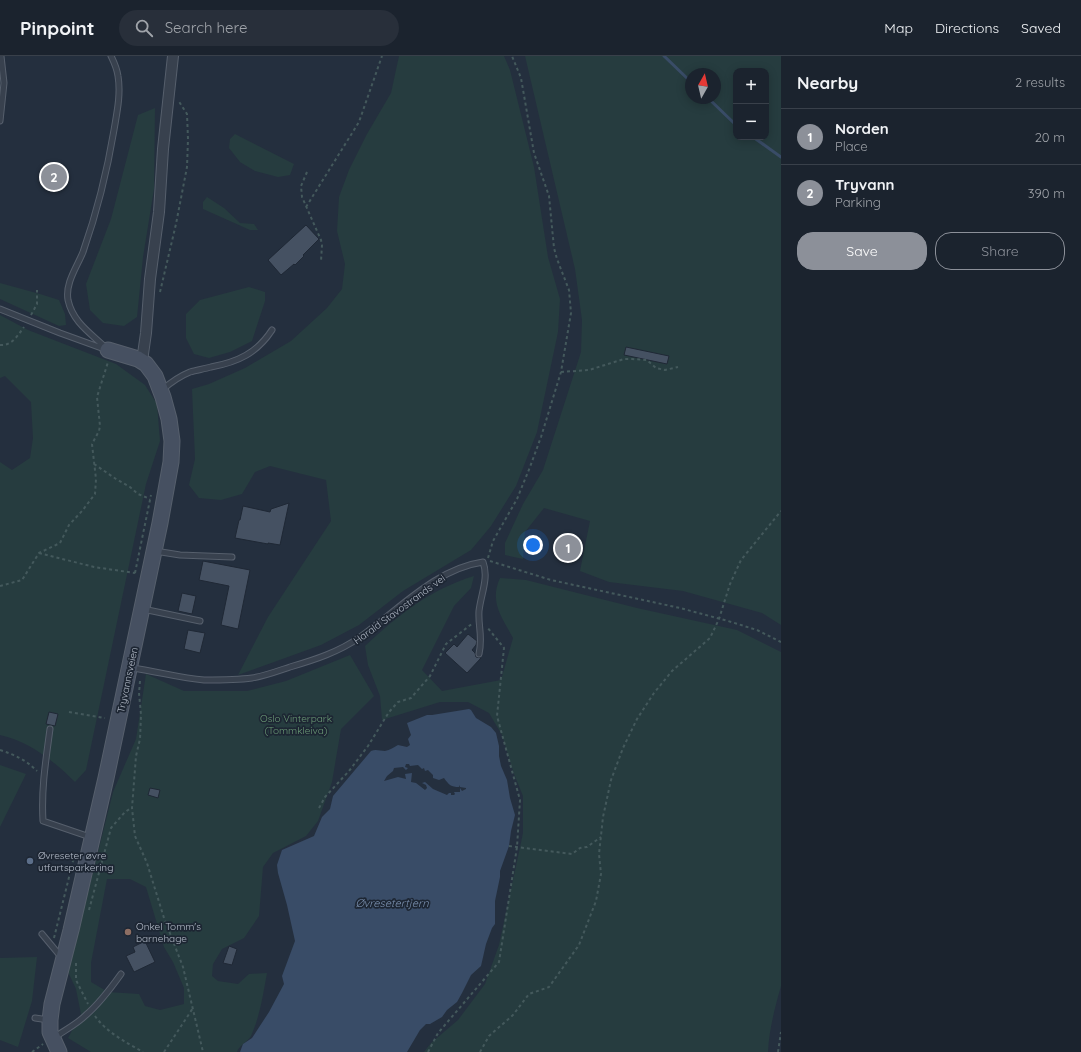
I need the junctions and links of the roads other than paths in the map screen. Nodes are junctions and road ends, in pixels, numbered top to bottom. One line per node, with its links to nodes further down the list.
1 (1, 56): 4 (lane)
2 (111, 56): 7 (lane)
3 (173, 56): 8 (street)
4 (0, 121)
5 (0, 309): 7 (lane)
6 (272, 330): 9 (lane)
7 (109, 350): 8 (street)
8 (142, 361): 9 (street, Tryvannsveien)
9 (161, 390): 10 (street, Tryvannsveien)
10 (154, 551): 11 (lane); 12 (street, Tryvannsveien)
11 (232, 557)
12 (142, 609): 13 (lane); 15 (street, Tryvannsveien)
13 (200, 621)
14 (479, 654): 15 (lane, Harald Stavostrands vei)
15 (130, 668): 17 (street, Tryvannsveien)
16 (50, 729): 17 (lane)
17 (86, 836): 19 (street, Tryvannsveien)
18 (42, 934): 19 (lane)
19 (64, 960): 22 (street, Tryvannsveien)
20 (121, 974): 23 (lane)
21 (34, 1018): 22 (lane)
22 (45, 1020): 23 (street, Tryvannsveien)
23 (51, 1043)

